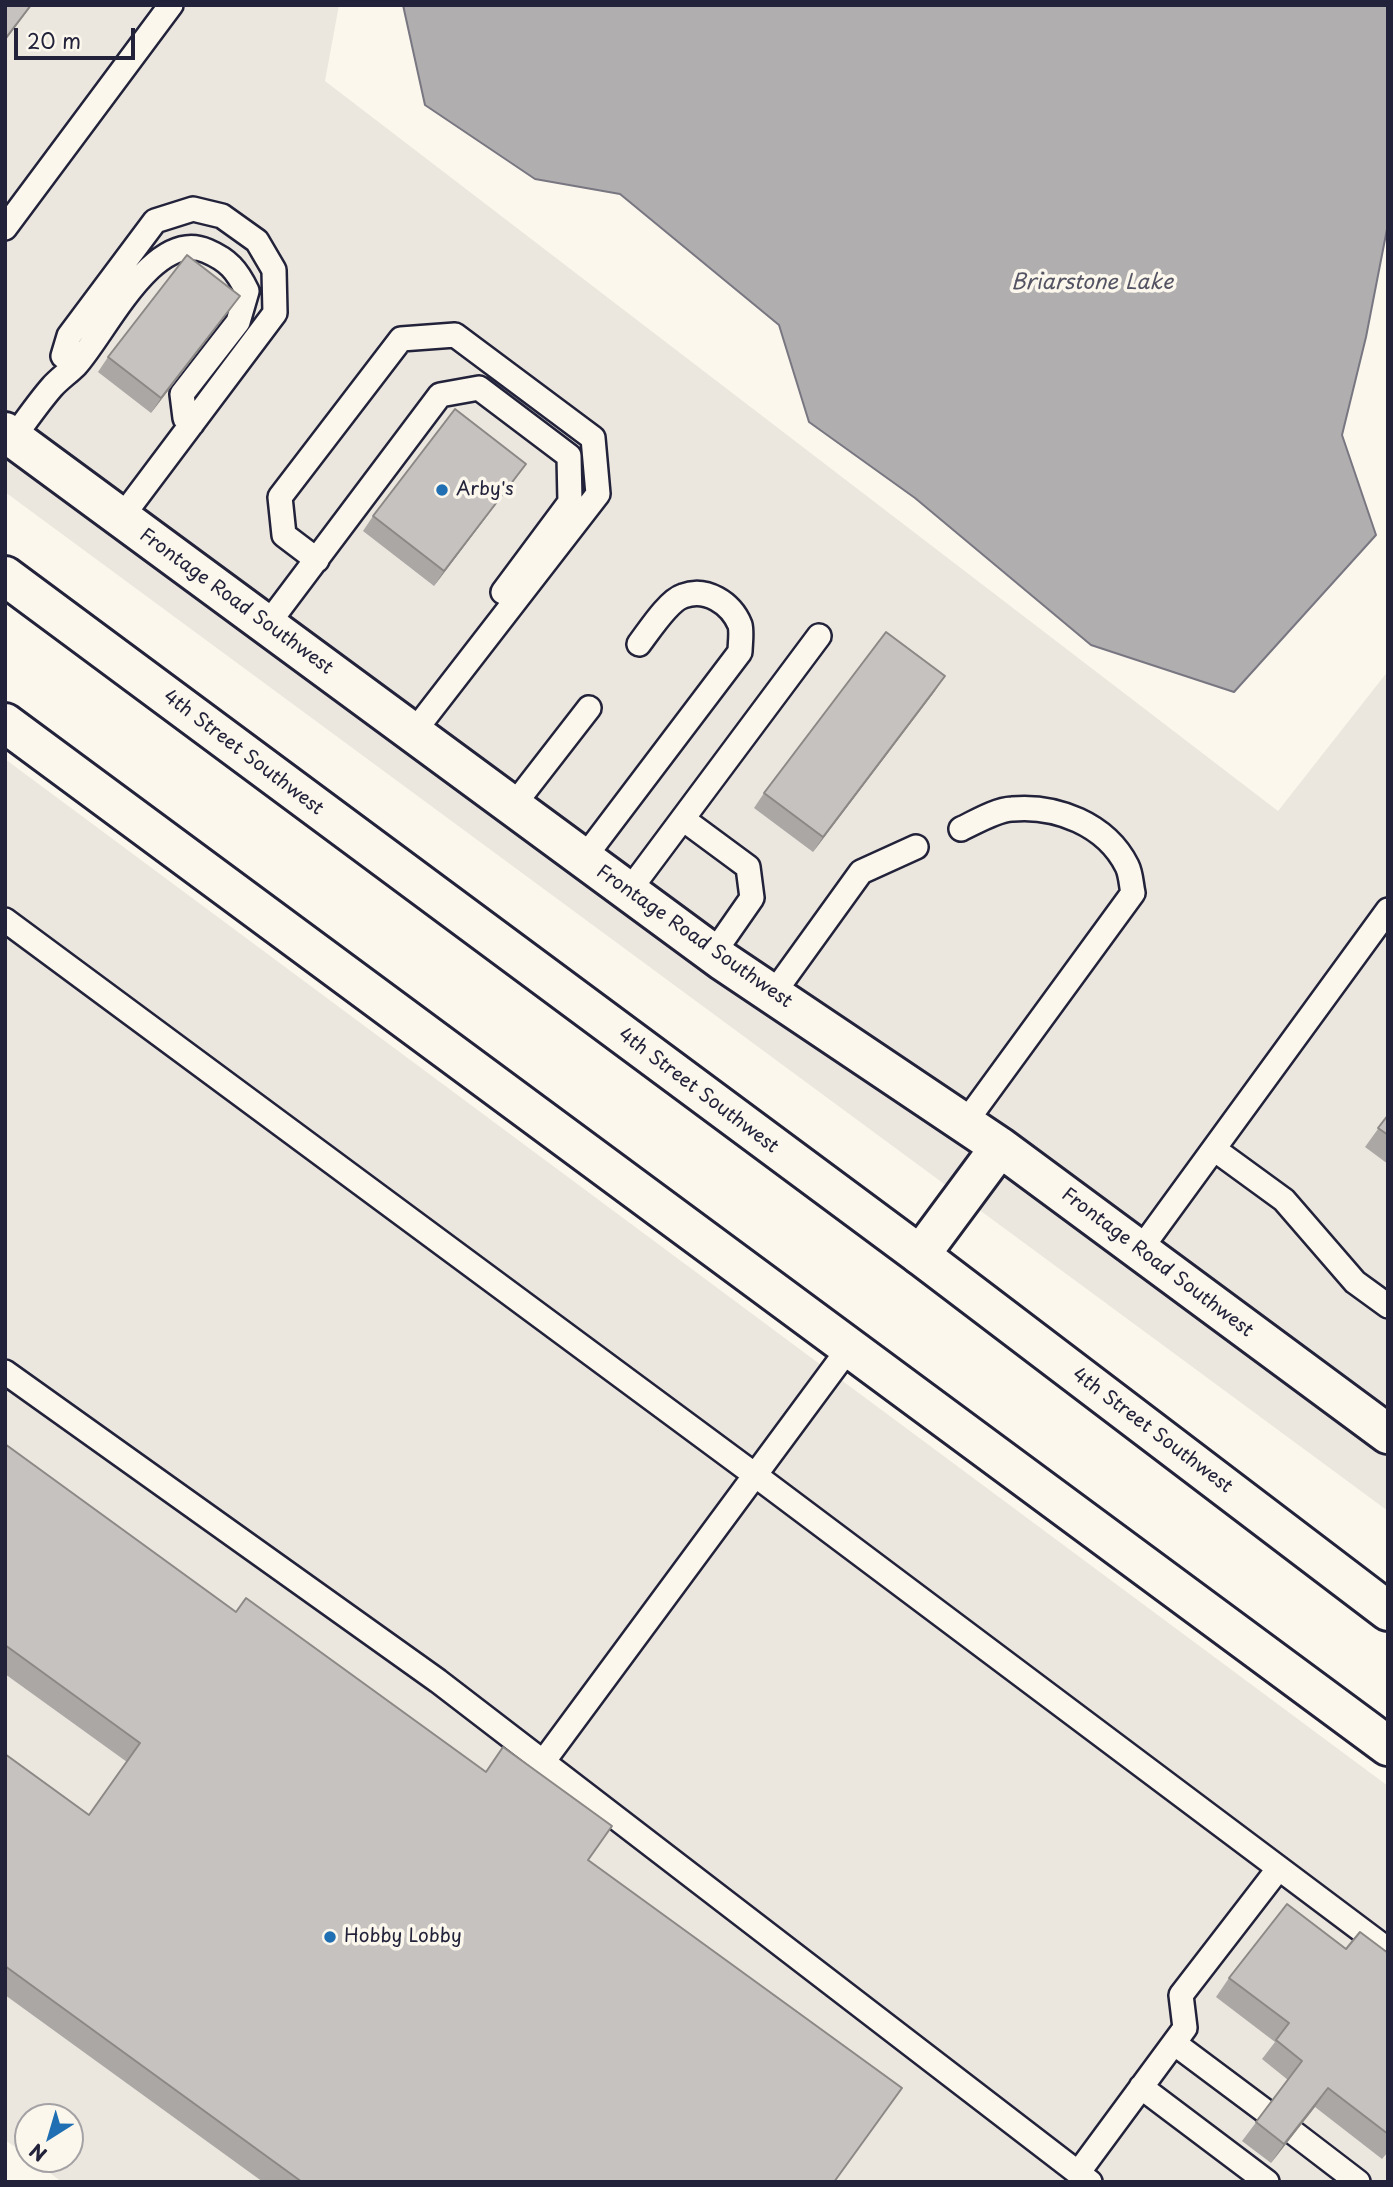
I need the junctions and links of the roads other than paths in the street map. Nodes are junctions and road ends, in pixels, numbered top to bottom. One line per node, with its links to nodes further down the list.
1 (171, 5): 2 (lane)
2 (5, 228)
3 (76, 365): 4 (lane); 4 (lane); 5 (lane)
4 (192, 424): 6 (lane)
5 (9, 435): 6 (main road, Frontage Road Southwest)
6 (121, 518): 9 (main road, Frontage Road Southwest)
7 (317, 560): 9 (lane); 10 (lane); 10 (lane)
8 (5, 576): 30 (main road, 4th Street Southwest)
9 (267, 625): 15 (main road, Frontage Road Southwest)
10 (493, 631): 15 (lane)
11 (819, 636): 17 (lane)
12 (639, 644): 20 (lane)
13 (589, 708): 16 (lane)
14 (5, 723): 32 (main road)
15 (413, 733): 16 (main road, Frontage Road Southwest)
16 (513, 806): 20 (main road, Frontage Road Southwest)
17 (683, 819): 21 (lane); 24 (lane)
18 (961, 829): 26 (lane)
19 (916, 847): 25 (lane)
20 (584, 858): 21 (main road, Frontage Road Southwest)
21 (628, 892): 24 (main road, Frontage Road Southwest)
22 (1388, 910): 28 (lane)
23 (5, 920): 35 (lane)
24 (713, 954): 25 (main road, Frontage Road Southwest)
25 (773, 994): 26 (main road, Frontage Road Southwest)
26 (965, 1123): 27 (main road, Frontage Road Southwest)
27 (1000, 1146): 29 (main road, Frontage Road Southwest); 30 (main road)
28 (1214, 1149): 29 (lane); 31 (lane)
29 (1140, 1250): 34 (main road, Frontage Road Southwest)
30 (920, 1255): 36 (main road, 4th Street Southwest)
31 (1388, 1306)
32 (849, 1348): 35 (lane); 37 (main road)
33 (5, 1372): 38 (lane)
34 (1388, 1434)
35 (755, 1475): 38 (lane); 39 (lane)
36 (1388, 1611)
37 (1388, 1746)
38 (543, 1762): 45 (lane)
39 (1279, 1868): 40 (lane); 41 (lane)
40 (1388, 1950)
41 (1174, 2043): 42 (lane); 43 (lane)
42 (1141, 2087): 45 (lane); 46 (lane)
43 (1265, 2111)
44 (1294, 2133): 47 (lane)
45 (1084, 2177)
46 (1267, 2182)
47 (1358, 2182)

